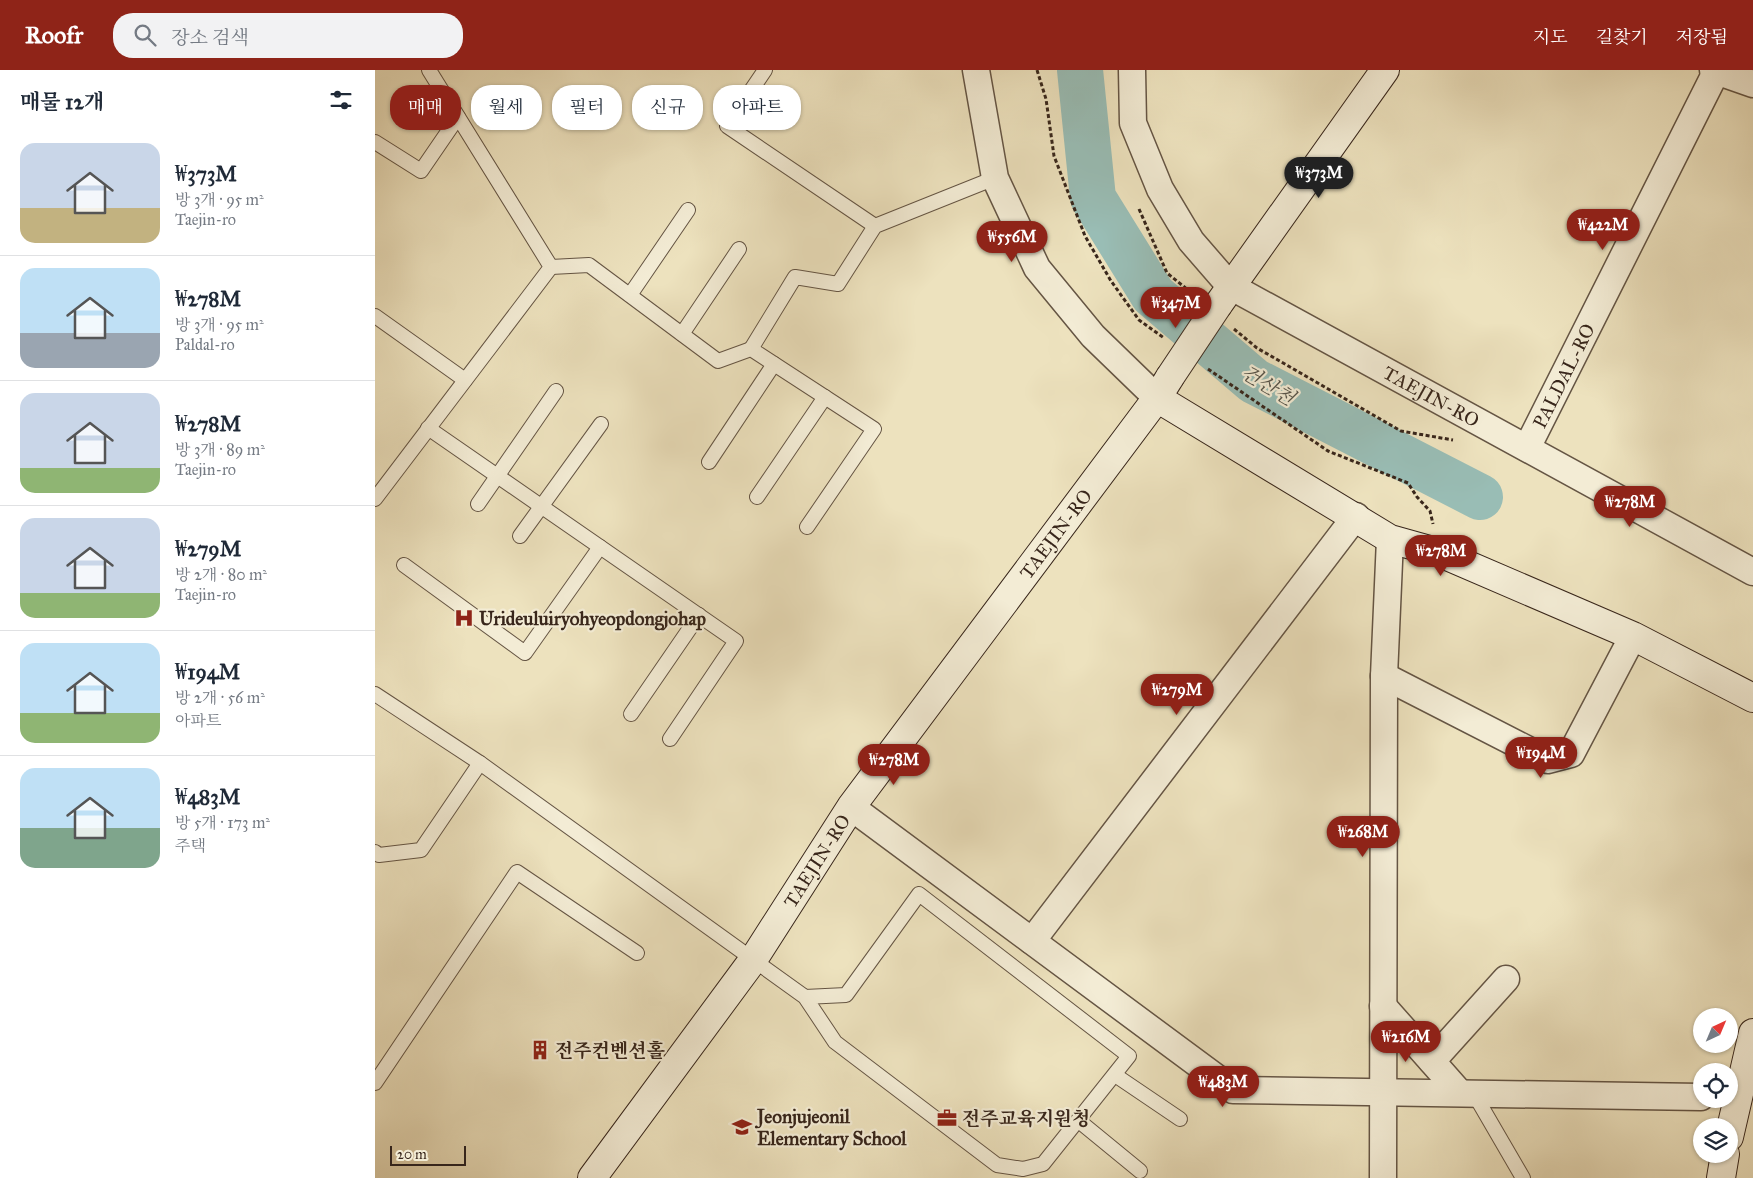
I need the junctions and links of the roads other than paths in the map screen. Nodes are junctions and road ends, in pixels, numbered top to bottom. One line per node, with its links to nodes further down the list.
1 (429, 70): 8 (lane)
2 (765, 70): 14 (lane)
3 (976, 70): 12 (street)
4 (1132, 70): 18 (street, TAEJIN-RO)
5 (1385, 70): 18 (street)
6 (1715, 71): 7 (street, PALDAL-RO); 29 (street, PALDAL-RO)
7 (1753, 84)
8 (438, 85)
9 (461, 122): 16 (lane)
10 (449, 130): 11 (lane)
11 (375, 142)
12 (995, 178): 14 (lane); 24 (street)
13 (688, 210): 17 (lane)
14 (875, 226): 21 (lane)
15 (739, 249): 20 (lane)
16 (551, 267): 17 (lane); 23 (lane)
17 (630, 295): 20 (lane)
18 (1224, 295): 24 (street, TAEJIN-RO, bridge); 29 (street, TAEJIN-RO)
19 (375, 316): 23 (lane)
20 (682, 334): 21 (lane)
21 (751, 349): 22 (lane)
22 (774, 364): 26 (lane); 30 (lane)
23 (465, 380): 28 (lane)
24 (1163, 387): 36 (street); 51 (street, TAEJIN-RO)
25 (556, 391): 31 (lane)
26 (825, 397): 32 (lane); 37 (lane)
27 (601, 424): 35 (lane)
28 (428, 428): 31 (lane); 33 (lane)
29 (1527, 448): 42 (street, PALDAL-RO)
30 (709, 462)
31 (497, 475): 34 (lane); 35 (lane)
32 (757, 497)
33 (375, 499)
34 (478, 504)
35 (542, 507): 38 (lane); 40 (lane)
36 (1356, 516): 39 (street); 53 (street)
37 (807, 527)
38 (520, 536)
39 (1390, 539): 44 (street); 45 (street)
40 (600, 547): 41 (lane); 43 (lane)
41 (404, 565)
42 (1753, 572)
43 (699, 615): 48 (lane); 49 (lane)
44 (1633, 636): 45 (street); 47 (street)
45 (1384, 676): 58 (street)
46 (375, 694): 50 (lane)
47 (1753, 698)
48 (631, 714)
49 (670, 739)
50 (480, 763): 52 (lane); 55 (lane)
51 (851, 807): 53 (street); 55 (street, TAEJIN-RO)
52 (375, 852)
53 (1032, 941): 63 (street)
54 (637, 954): 62 (lane)
55 (753, 960): 57 (lane); 72 (street, TAEJIN-RO)
56 (1506, 979): 60 (street)
57 (805, 997): 61 (lane); 69 (lane)
58 (1383, 1006): 60 (street); 63 (street)
59 (1753, 1033): 66 (street)
60 (1431, 1061): 64 (street)
61 (1115, 1075): 68 (lane); 69 (lane)
62 (375, 1083)
63 (1383, 1091): 64 (street); 73 (street)
64 (1466, 1092): 65 (street); 74 (lane)
65 (1693, 1097)
66 (1740, 1097): 67 (street)
67 (1734, 1118)
68 (1180, 1119)
69 (1079, 1121): 71 (lane)
70 (1724, 1163): 75 (street)
71 (1140, 1171)
72 (592, 1178)
73 (1383, 1178)
74 (1523, 1178)
75 (1721, 1178)

